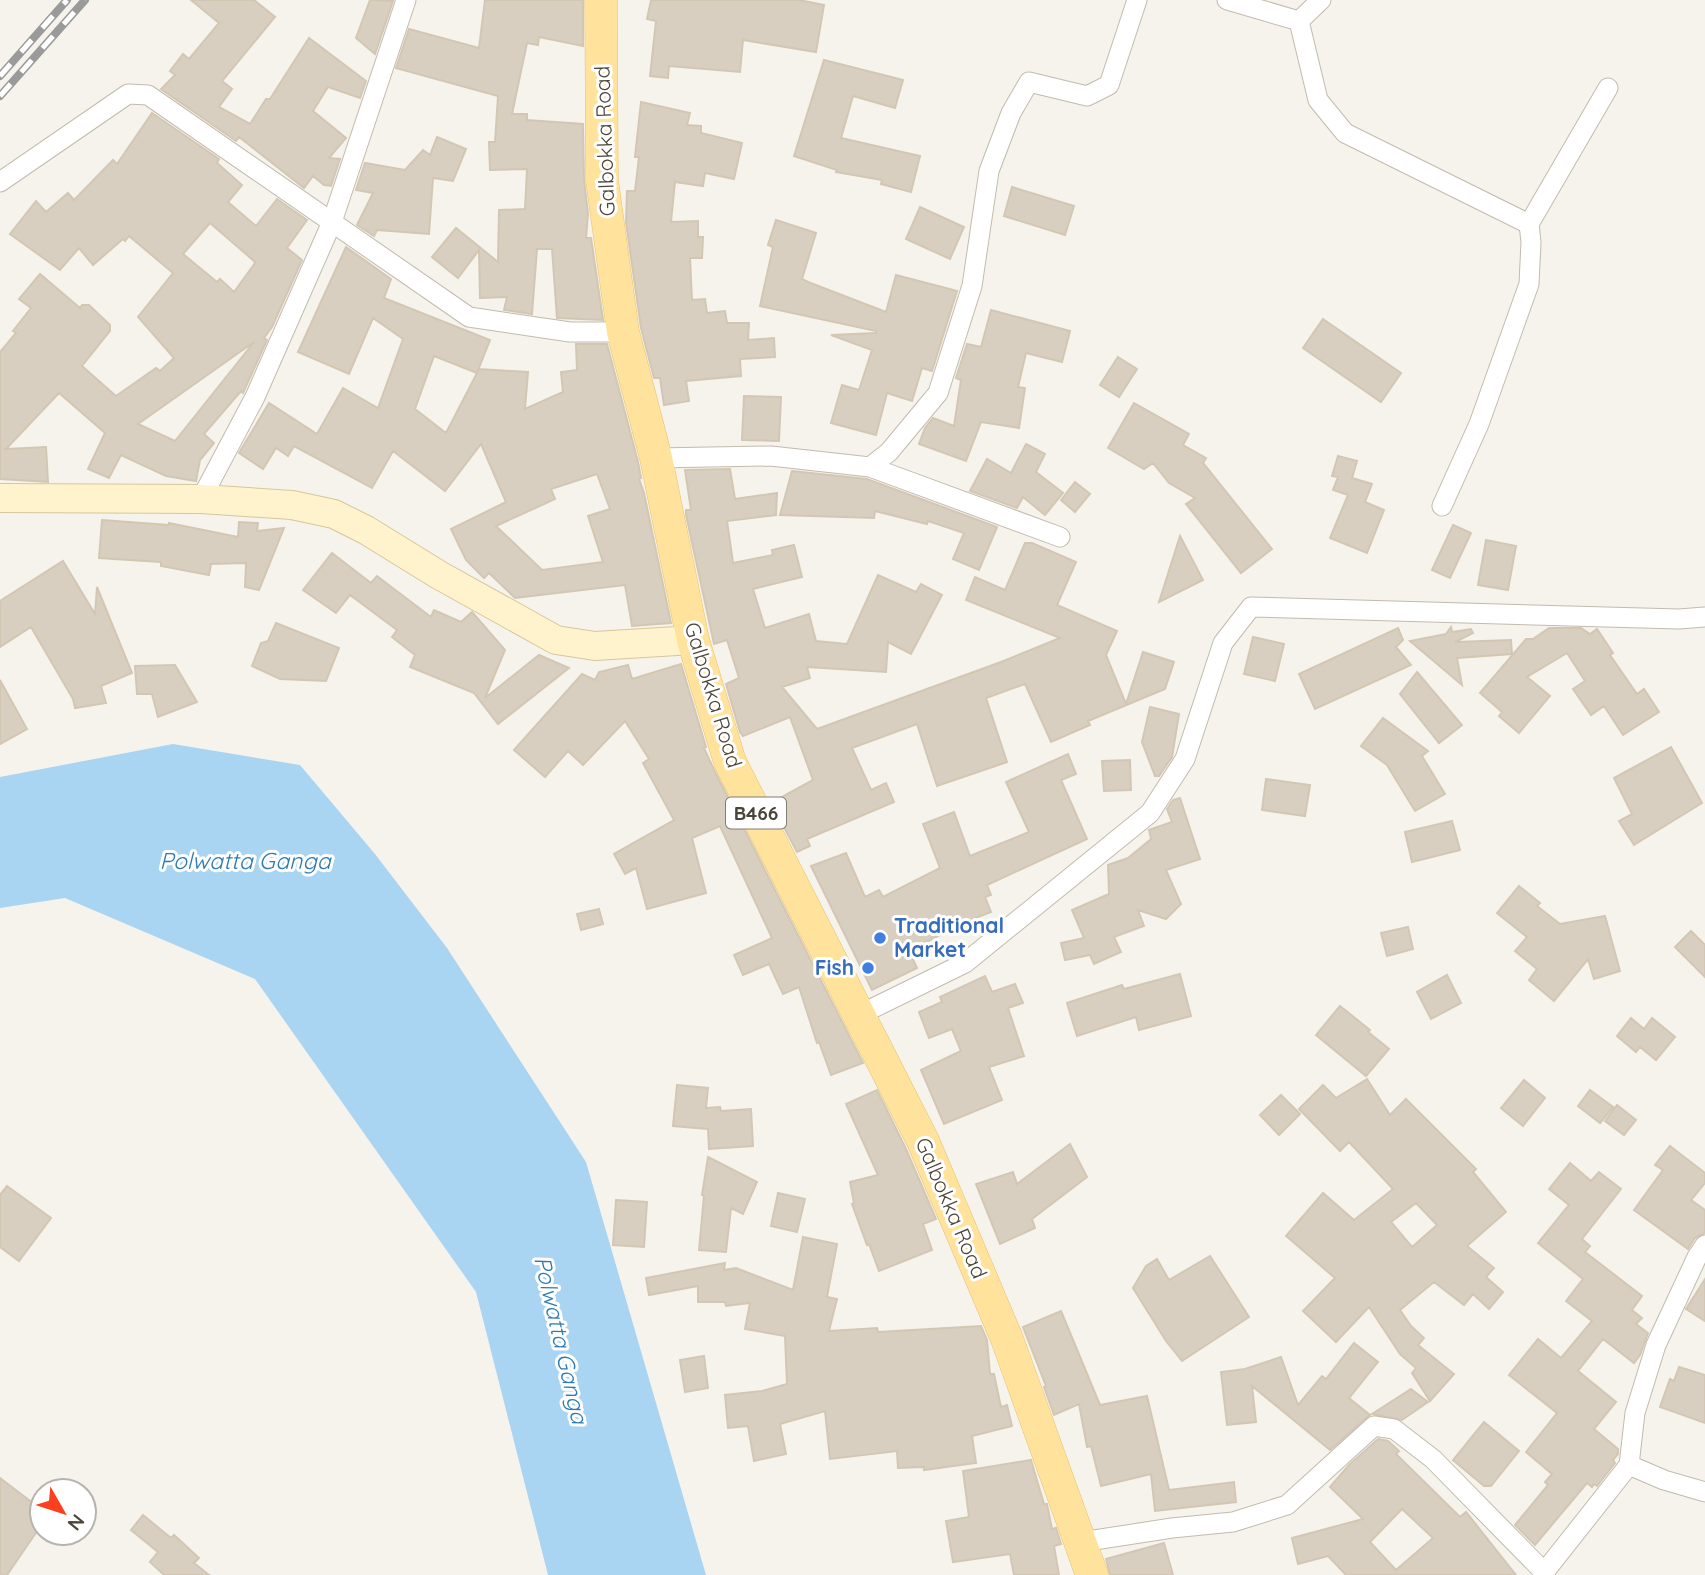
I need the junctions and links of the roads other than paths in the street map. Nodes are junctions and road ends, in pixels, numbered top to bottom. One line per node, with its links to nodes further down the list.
1 (406, 0): 9 (street)
2 (601, 0): 11 (main road, Galbokka Road / B466)
3 (1137, 0): 13 (street)
4 (1227, 0): 6 (street)
5 (1321, 0): 6 (street)
6 (1299, 21): 10 (street)
7 (1608, 88): 10 (street)
8 (0, 182): 9 (street)
9 (332, 222): 11 (street); 15 (street)
10 (1529, 224): 16 (street)
11 (623, 332): 12 (main road, Galbokka Road / B466)
12 (656, 458): 13 (street); 19 (main road, Galbokka Road / B466)
13 (870, 467): 17 (street)
14 (0, 498): 15 (main road)
15 (201, 499): 19 (main road)
16 (1442, 506)
17 (1060, 537)
18 (1705, 617): 20 (street)
19 (693, 640): 20 (main road, Galbokka Road / B466)
20 (859, 1015): 24 (main road, Galbokka Road / B466)
21 (1705, 1245): 22 (street)
22 (1629, 1465): 23 (street); 25 (street)
23 (1705, 1492)
24 (1081, 1542): 25 (street); 26 (main road, Galbokka Road / B466)
25 (1549, 1571)
26 (1091, 1575)

